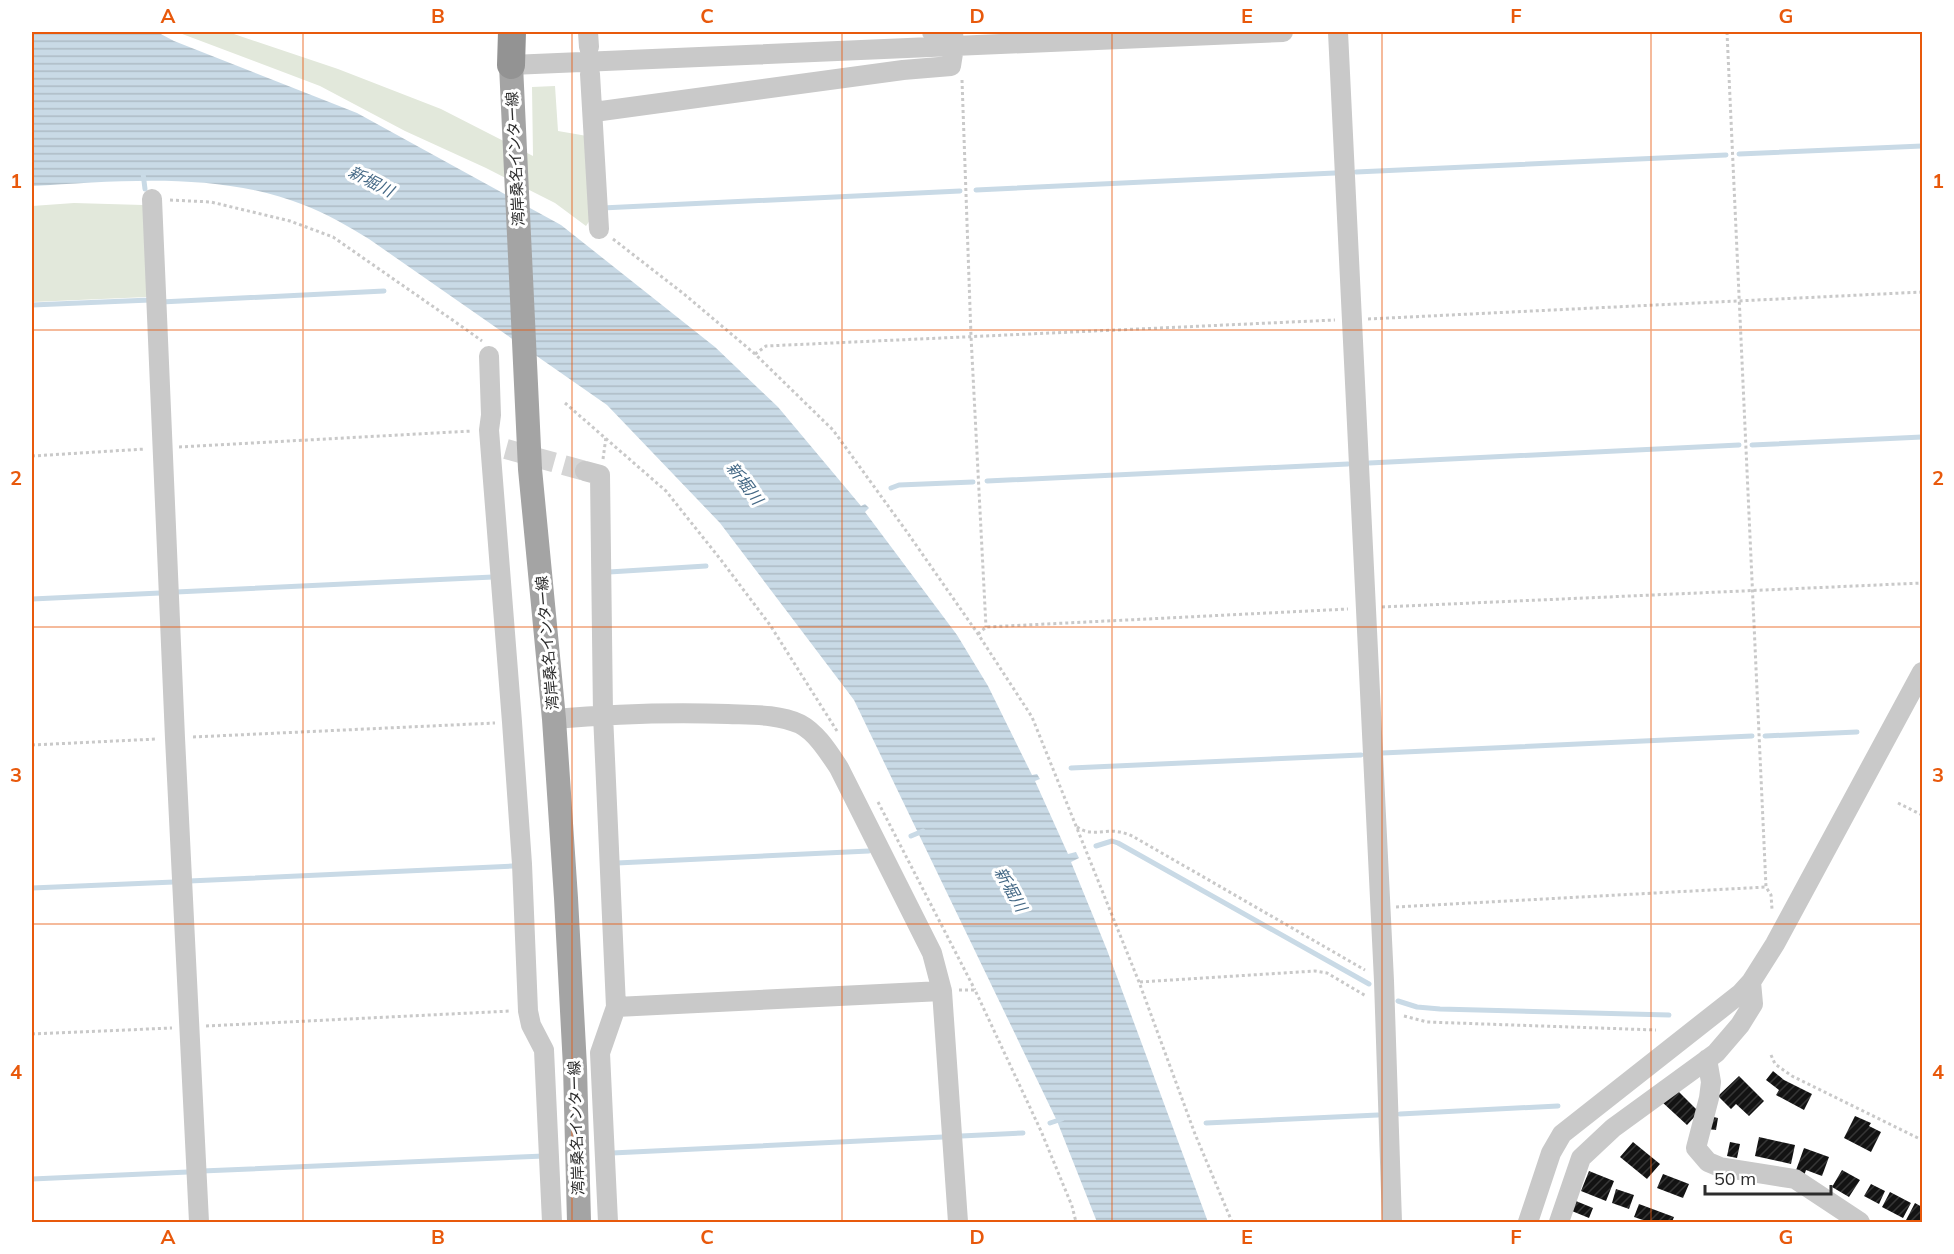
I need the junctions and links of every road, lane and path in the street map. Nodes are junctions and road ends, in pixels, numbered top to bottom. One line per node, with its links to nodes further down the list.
1 (512, 32): 7 (highway)
2 (932, 32): 6 (street)
3 (1282, 32): 6 (street)
4 (1338, 32): 15 (street)
5 (1727, 32): 14 (path)
6 (953, 39): 7 (street); 10 (street)
7 (511, 64): 31 (main road, 湾岸桑名インター線)
8 (590, 74): 10 (street)
9 (962, 78): 16 (path)
10 (594, 112): 12 (street)
11 (152, 199): 18 (path); 21 (street)
12 (599, 229): 17 (path)
13 (1923, 292): 14 (path)
14 (1739, 300): 15 (path); 25 (path)
15 (1352, 320): 16 (path); 26 (street)
16 (971, 336): 17 (path); 27 (path)
17 (754, 354): 28 (path)
18 (489, 356): 20 (street)
19 (565, 403): 33 (path)
20 (495, 442): 21 (path); 32 (street)
21 (162, 448): 22 (path); 34 (street)
22 (32, 456)
23 (585, 471): 30 (street)
24 (1923, 583): 25 (path)
25 (1753, 591): 26 (path); 40 (path)
26 (1365, 608): 27 (path); 42 (street)
27 (986, 627): 28 (path)
28 (978, 634): 39 (path)
29 (1923, 672): 44 (street)
30 (603, 714): 31 (street); 46 (street); 47 (street)
31 (554, 719): 56 (main road, 湾岸桑名インター線)
32 (512, 722): 34 (path); 48 (street)
33 (839, 735)
34 (175, 738): 35 (path); 49 (street)
35 (32, 745)
36 (875, 796): 45 (path)
37 (1898, 803): 38 (path)
38 (1923, 815)
39 (1076, 826): 43 (path); 60 (path)
40 (1766, 887): 41 (path); 42 (path)
41 (1771, 896)
42 (1380, 908): 43 (street)
43 (1384, 981): 61 (street)
44 (1751, 982): 52 (street); 62 (street)
45 (975, 990): 46 (path); 59 (path)
46 (942, 991): 47 (street); 58 (street)
47 (616, 1007): 57 (street)
48 (528, 1011): 49 (path); 55 (street)
49 (189, 1027): 50 (path); 54 (street)
50 (32, 1034)
51 (1771, 1055): 53 (path)
52 (1707, 1059): 63 (street); 64 (street)
53 (1923, 1140)
54 (199, 1222)
55 (552, 1222)
56 (579, 1222)
57 (608, 1222)
58 (958, 1222)
59 (1076, 1222)
60 (1232, 1222)
61 (1392, 1222)
62 (1528, 1222)
63 (1558, 1222)
64 (1860, 1222)

